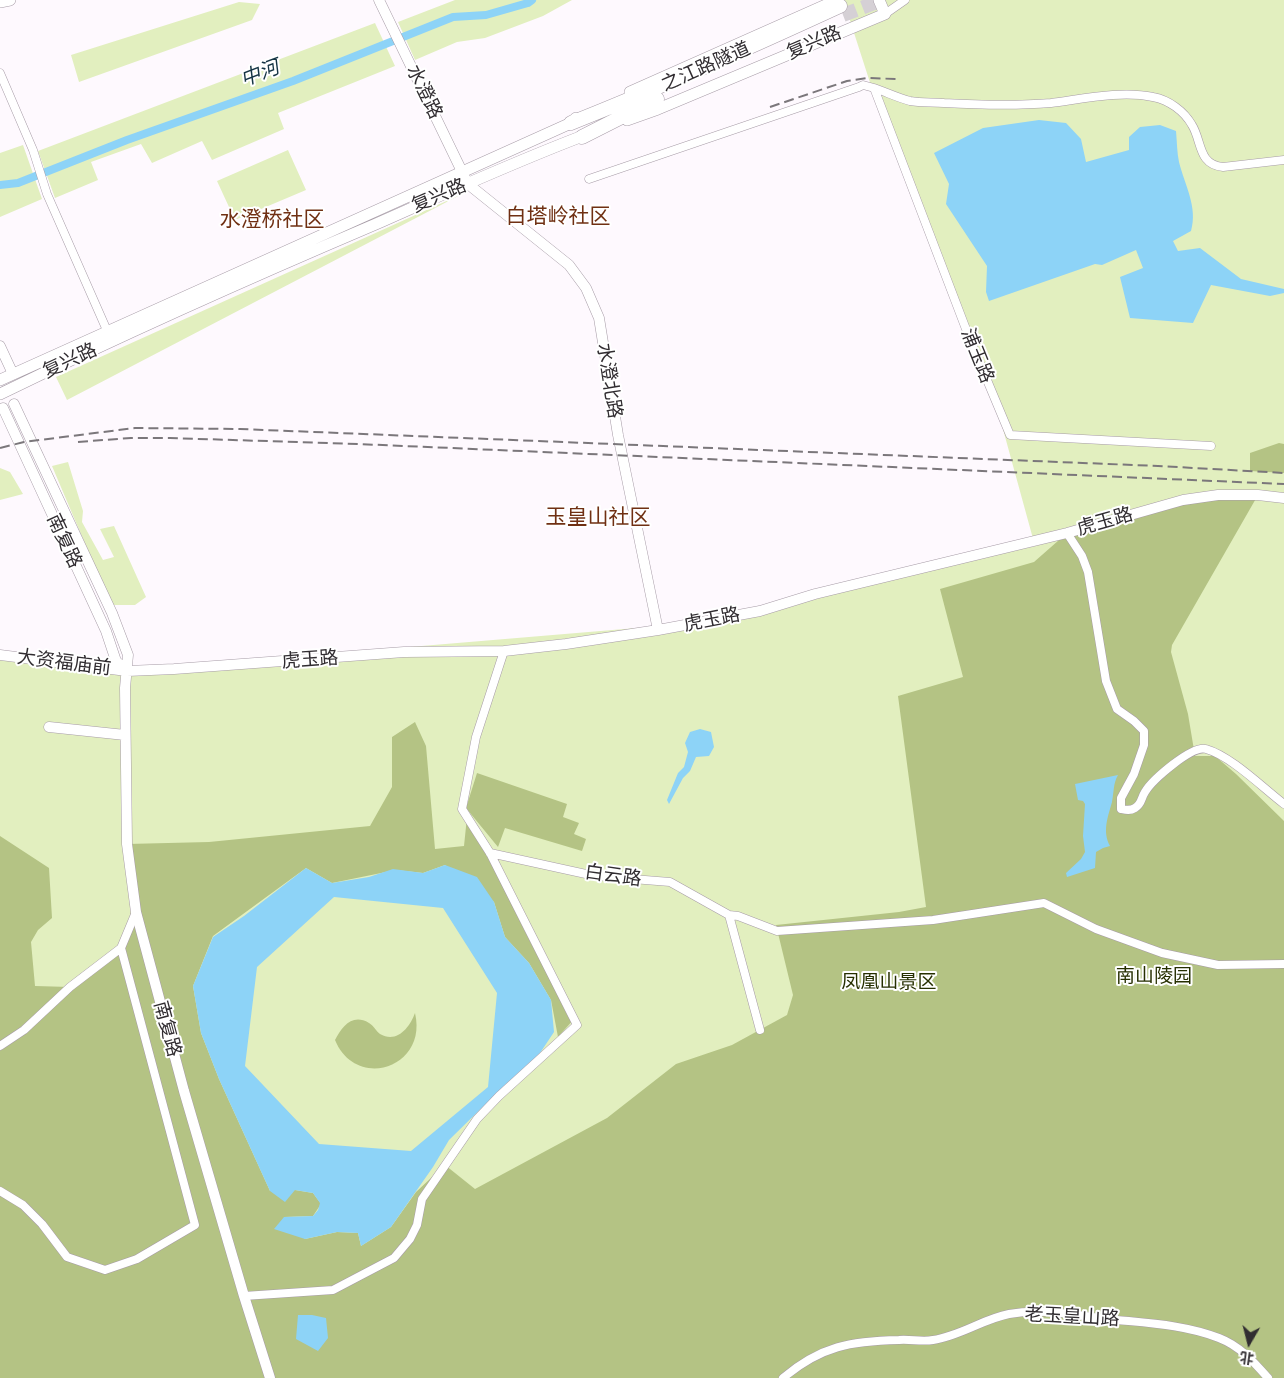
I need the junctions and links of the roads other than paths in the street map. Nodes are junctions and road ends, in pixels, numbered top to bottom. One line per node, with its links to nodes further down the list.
1 (10, 0): 6 (main road)
2 (379, 0): 14 (street, 水澄路)
3 (879, 0): 8 (main road)
4 (884, 0): 8 (main road)
5 (905, 0): 8 (street)
6 (0, 2)
7 (840, 7): 11 (highway, 之江路隧道); 12 (highway, 之江路隧道)
8 (885, 14): 12 (main road, 复兴路)
9 (0, 72): 17 (street)
10 (874, 88): 13 (street); 15 (street); 25 (street, 浦玉路)
11 (571, 123): 14 (main road, 复兴路)
12 (582, 137): 16 (main road, 复兴路)
13 (1284, 160)
14 (462, 170): 16 (street, 水澄路); 17 (main road, 复兴路)
15 (589, 179)
16 (468, 184): 18 (main road, 复兴路); 28 (street, 水澄北路)
17 (107, 330): 18 (street); 20 (main road, 复兴路)
18 (113, 341): 22 (main road, 复兴路)
19 (0, 346): 20 (street)
20 (13, 374): 21 (main road, 复兴路)
21 (0, 380)
22 (0, 394)
23 (14, 404): 31 (street, 南复路)
24 (3, 408): 31 (street, 南复路)
25 (1211, 446)
26 (1284, 498): 27 (street, 虎玉路)
27 (1068, 533): 28 (street, 虎玉路); 34 (street)
28 (658, 630): 29 (street, 虎玉路)
29 (504, 651): 31 (street, 虎玉路); 35 (street)
30 (0, 655): 31 (street, 大资福庙前)
31 (127, 671): 33 (street, 南复路)
32 (49, 727): 33 (street)
33 (125, 735): 36 (street, 南复路)
34 (1284, 804)
35 (490, 853): 37 (street, 白云路); 43 (street)
36 (136, 912): 38 (street); 43 (street, 南复路)
37 (729, 915): 39 (street, 白云路); 40 (street)
38 (121, 948): 41 (street); 42 (street)
39 (1284, 964)
40 (760, 1030)
41 (0, 1046)
42 (0, 1191)
43 (244, 1296): 44 (street, 南复路)
44 (270, 1378)
45 (783, 1378): 46 (street, 老玉皇山路)
46 (1268, 1378)

